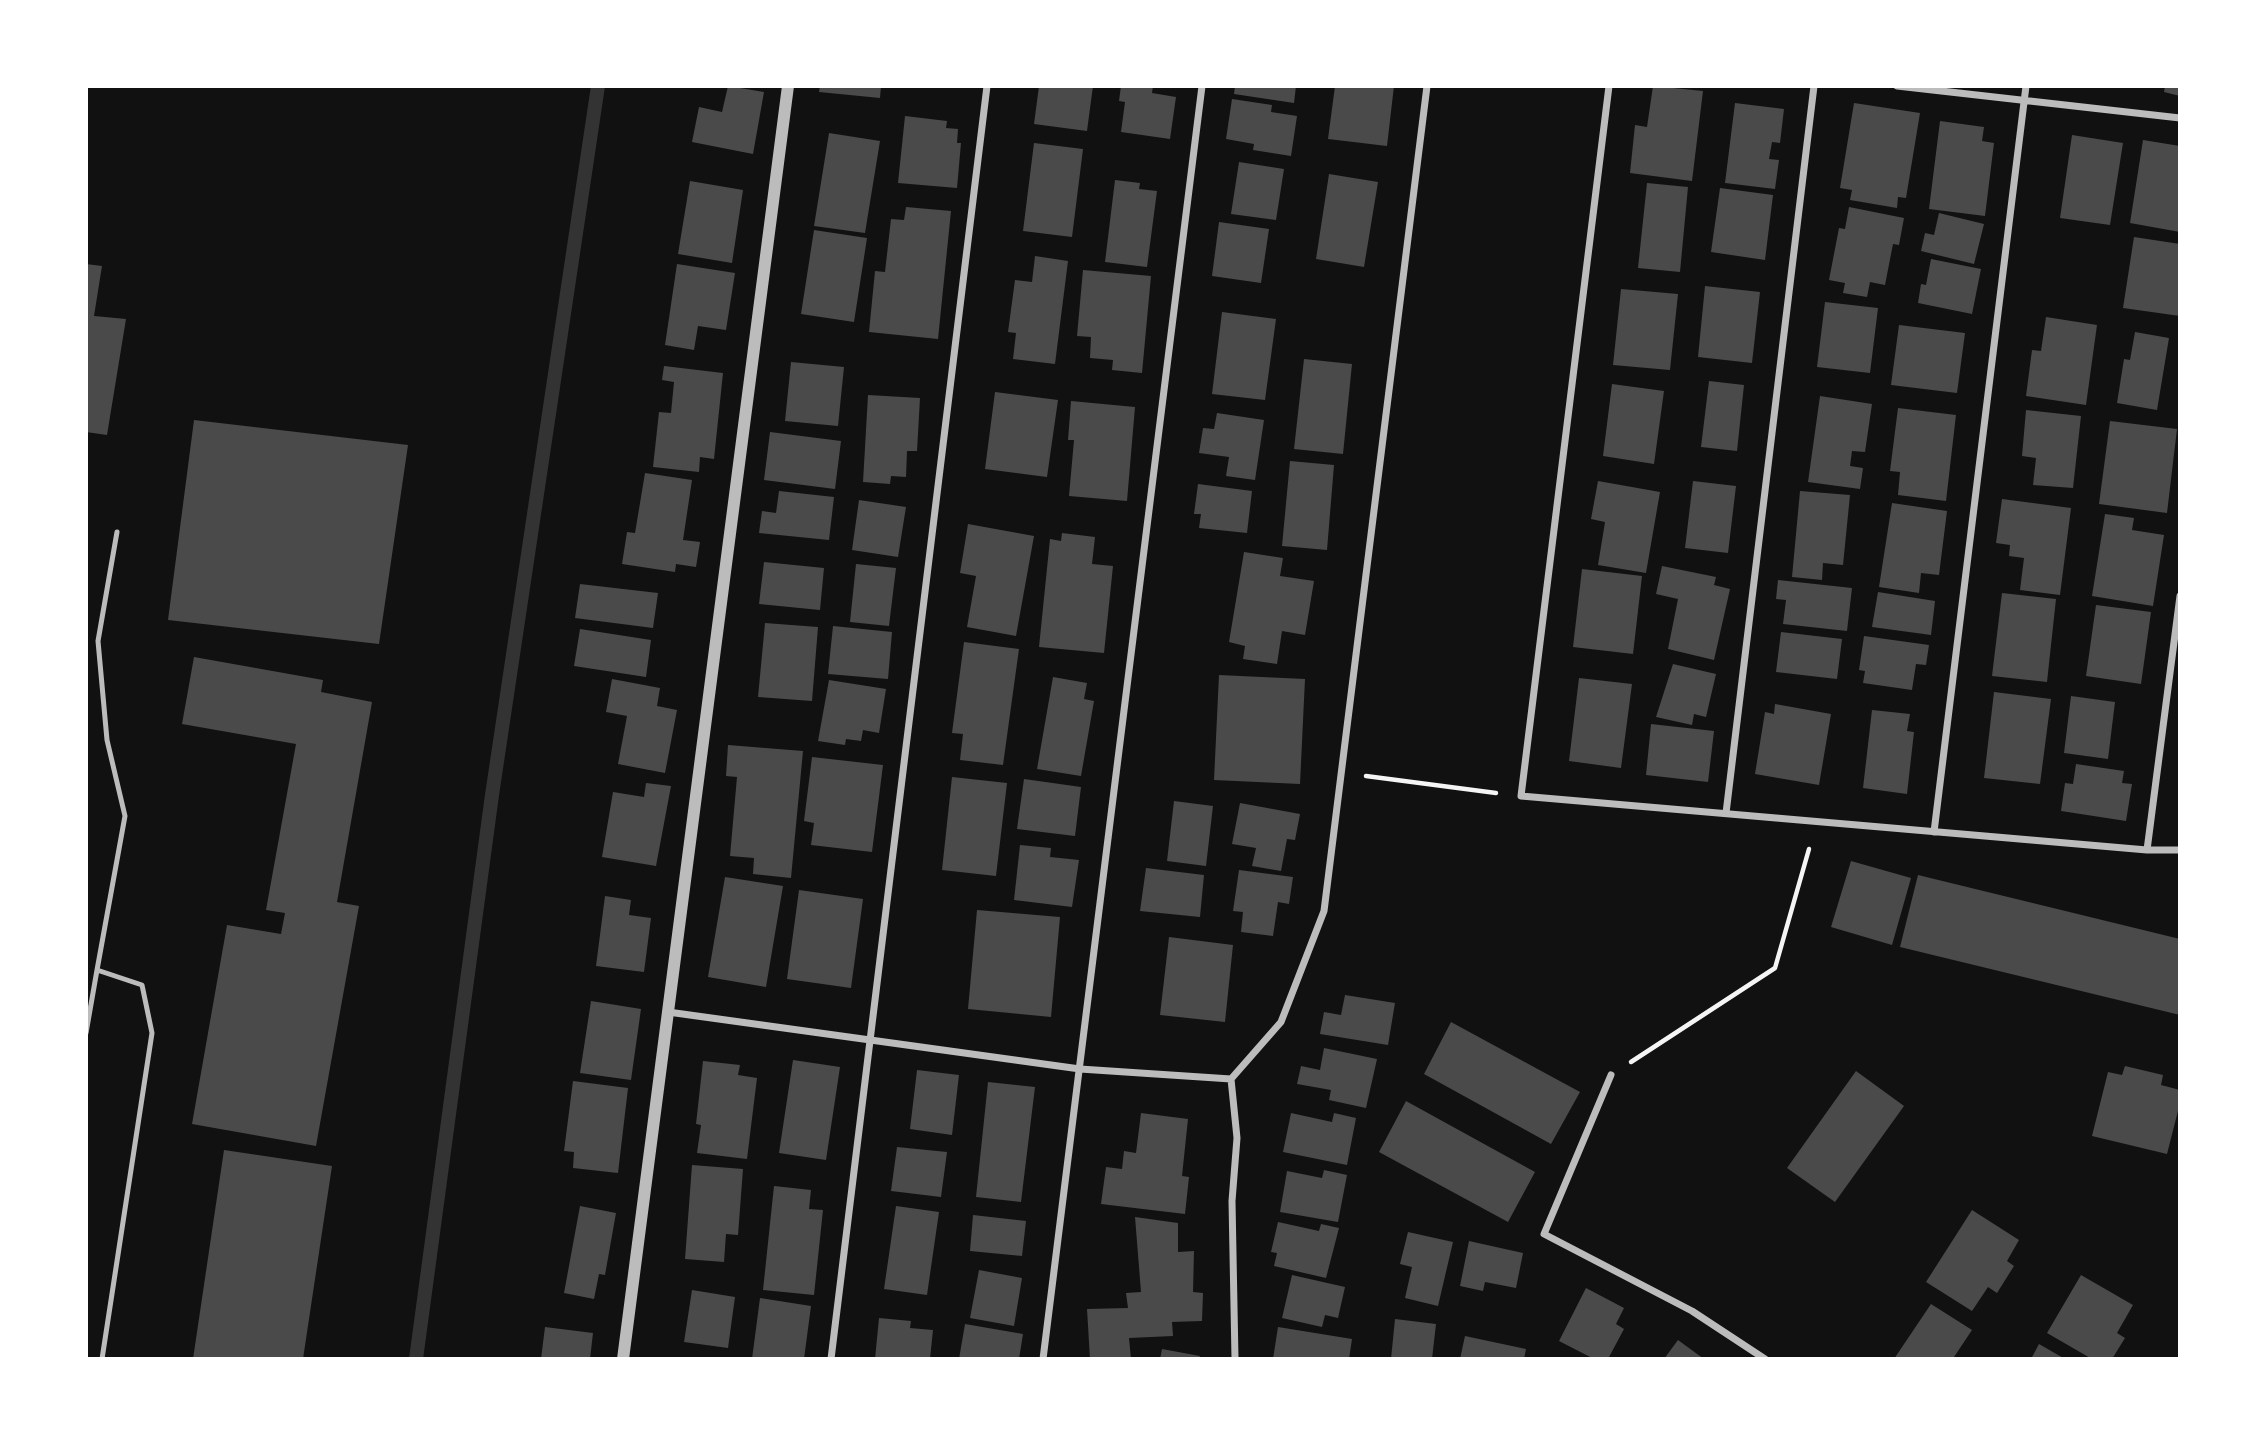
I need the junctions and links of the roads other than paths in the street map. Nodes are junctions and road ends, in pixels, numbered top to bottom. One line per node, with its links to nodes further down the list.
1 (788, 86): 18 (street)
2 (987, 86): 20 (street)
3 (1202, 86): 21 (street)
4 (1427, 86): 23 (street)
5 (1608, 86): 13 (street)
6 (1814, 86): 13 (street)
7 (1897, 86): 9 (street)
8 (2026, 86): 9 (street)
9 (2025, 101): 10 (street); 14 (street)
10 (2180, 118)
11 (117, 532): 17 (lane)
12 (2180, 596): 15 (street)
13 (1726, 813): 14 (street)
14 (1934, 832): 15 (street)
15 (2147, 850): 16 (street)
16 (2180, 850)
17 (97, 970): 19 (lane); 24 (lane)
18 (668, 1012): 20 (street); 25 (street)
19 (86, 1032)
20 (869, 1040): 21 (street); 26 (street)
21 (1080, 1069): 23 (street); 27 (street)
22 (1611, 1075): 29 (street)
23 (1231, 1079): 28 (street)
24 (102, 1359)
25 (623, 1359)
26 (831, 1359)
27 (1043, 1359)
28 (1235, 1359)
29 (1765, 1359)

